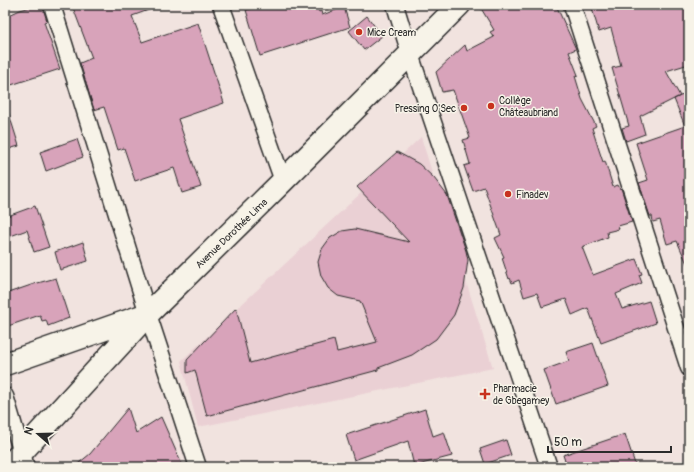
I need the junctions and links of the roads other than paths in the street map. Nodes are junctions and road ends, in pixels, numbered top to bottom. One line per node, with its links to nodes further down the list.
1 (52, 5): 8 (street)
2 (221, 5): 7 (street)
3 (395, 5): 6 (street)
4 (459, 5): 6 (main road, Avenue Dorothée Lima)
5 (572, 5): 10 (street)
6 (410, 54): 7 (main road, Avenue Dorothée Lima); 14 (street)
7 (283, 181): 8 (main road, Avenue Dorothée Lima)
8 (148, 314): 9 (main road); 12 (main road, Avenue Dorothée Lima); 13 (street)
9 (5, 364)
10 (689, 368)
11 (5, 396): 12 (street)
12 (19, 462)
13 (198, 467)
14 (549, 467)

